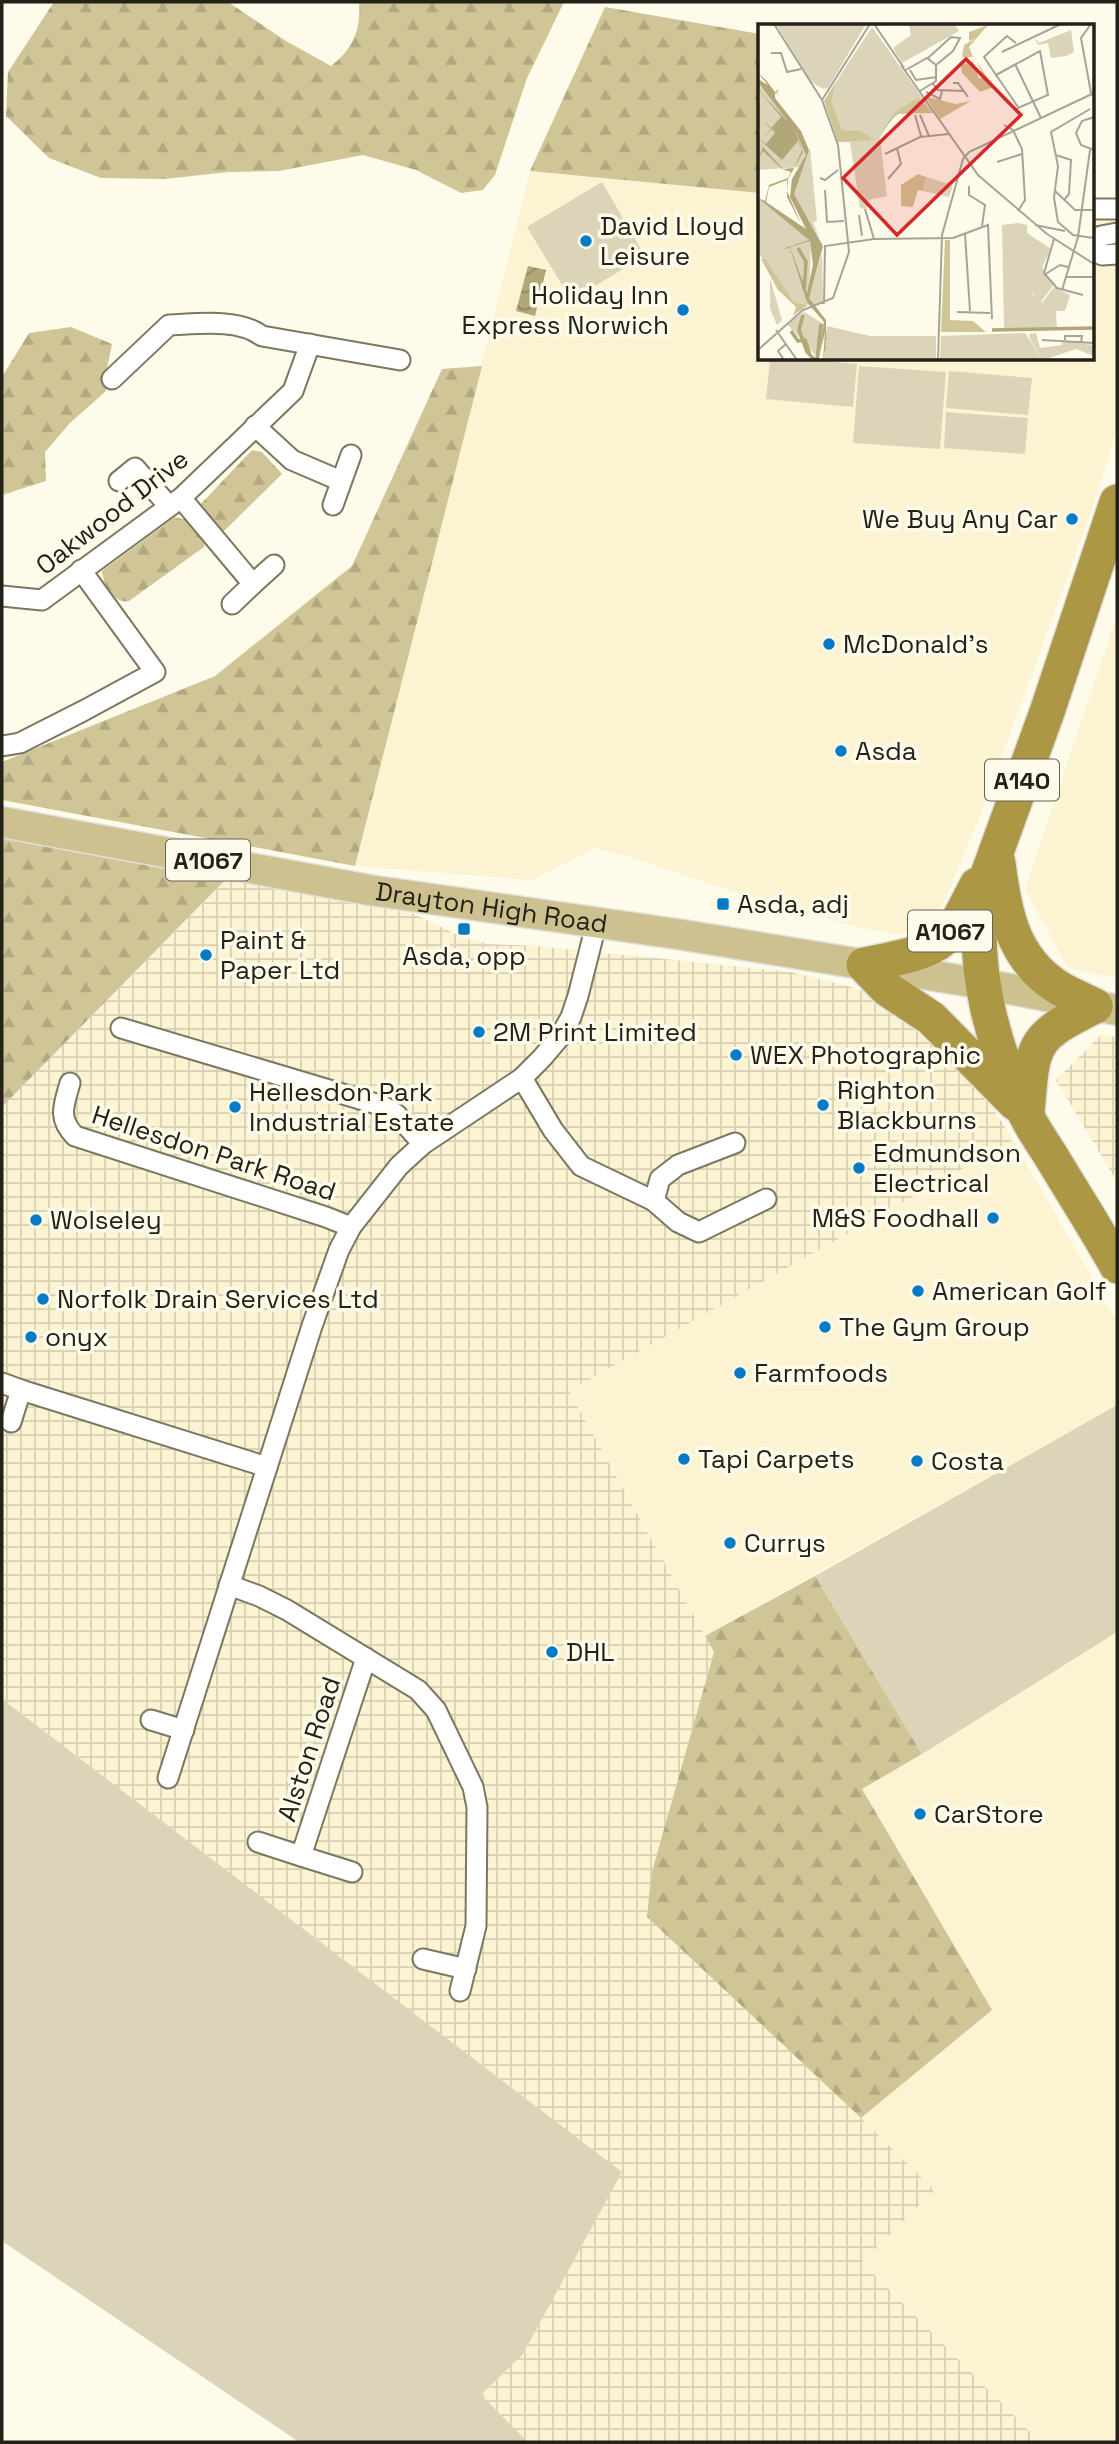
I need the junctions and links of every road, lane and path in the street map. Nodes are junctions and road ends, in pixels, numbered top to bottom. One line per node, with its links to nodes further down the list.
1 (1094, 209): 2 (street)
2 (1117, 209)
3 (1117, 233): 4 (street)
4 (1094, 246)
5 (1094, 249): 6 (street)
6 (1117, 254)
7 (310, 344): 8 (street); 9 (street); 10 (street, Oakwood Drive)
8 (400, 360)
9 (112, 379)
10 (256, 426): 13 (street); 14 (street, Oakwood Drive)
11 (351, 455): 13 (street)
12 (119, 481): 14 (street)
13 (341, 481): 16 (street)
14 (175, 502): 18 (street, Oakwood Drive); 19 (street)
15 (1117, 502): 24 (highway, A140)
16 (333, 505)
17 (274, 565): 19 (street)
18 (81, 570): 20 (street, Oakwood Drive); 22 (street)
19 (253, 584): 21 (street)
20 (2, 596)
21 (232, 604)
22 (2, 746)
23 (2, 822): 25 (main road, Drayton High Road / A1067)
24 (997, 848): 26 (highway, A1067); 27 (highway, A140); 28 (highway, A140)
25 (597, 921): 26 (main road, Drayton High Road / A1067); 30 (street, Hellesdon Park Road)
26 (864, 965): 27 (main road, Drayton High Road / A1067); 32 (highway, A140)
27 (984, 984): 28 (main road, A1067); 32 (highway, A140)
28 (1106, 1008): 32 (highway)
29 (121, 1028): 34 (street)
30 (522, 1077): 34 (street, Hellesdon Park Road); 36 (street)
31 (71, 1083): 37 (street, Hellesdon Park Road)
32 (1027, 1116): 38 (highway, A140)
33 (735, 1143): 36 (street)
34 (423, 1144): 37 (street, Hellesdon Park Road)
35 (766, 1199): 36 (street)
36 (654, 1201)
37 (351, 1227): 42 (street, Hellesdon Park Road)
38 (1117, 1266)
39 (2, 1384): 40 (street)
40 (21, 1390): 41 (street); 42 (street)
41 (11, 1422)
42 (267, 1467): 43 (street, Hellesdon Park Road)
43 (229, 1585): 44 (street, Alston Road); 46 (street, Hellesdon Park Road)
44 (366, 1658): 49 (street, Alston Road); 52 (street, Alston Road)
45 (151, 1720): 46 (street)
46 (184, 1730): 47 (street, Hellesdon Park Road)
47 (168, 1778)
48 (258, 1842): 49 (street, Alston Road)
49 (301, 1856): 50 (street, Alston Road)
50 (352, 1872)
51 (423, 1959): 52 (street)
52 (466, 1969): 53 (street, Alston Road)
53 (460, 1991)

